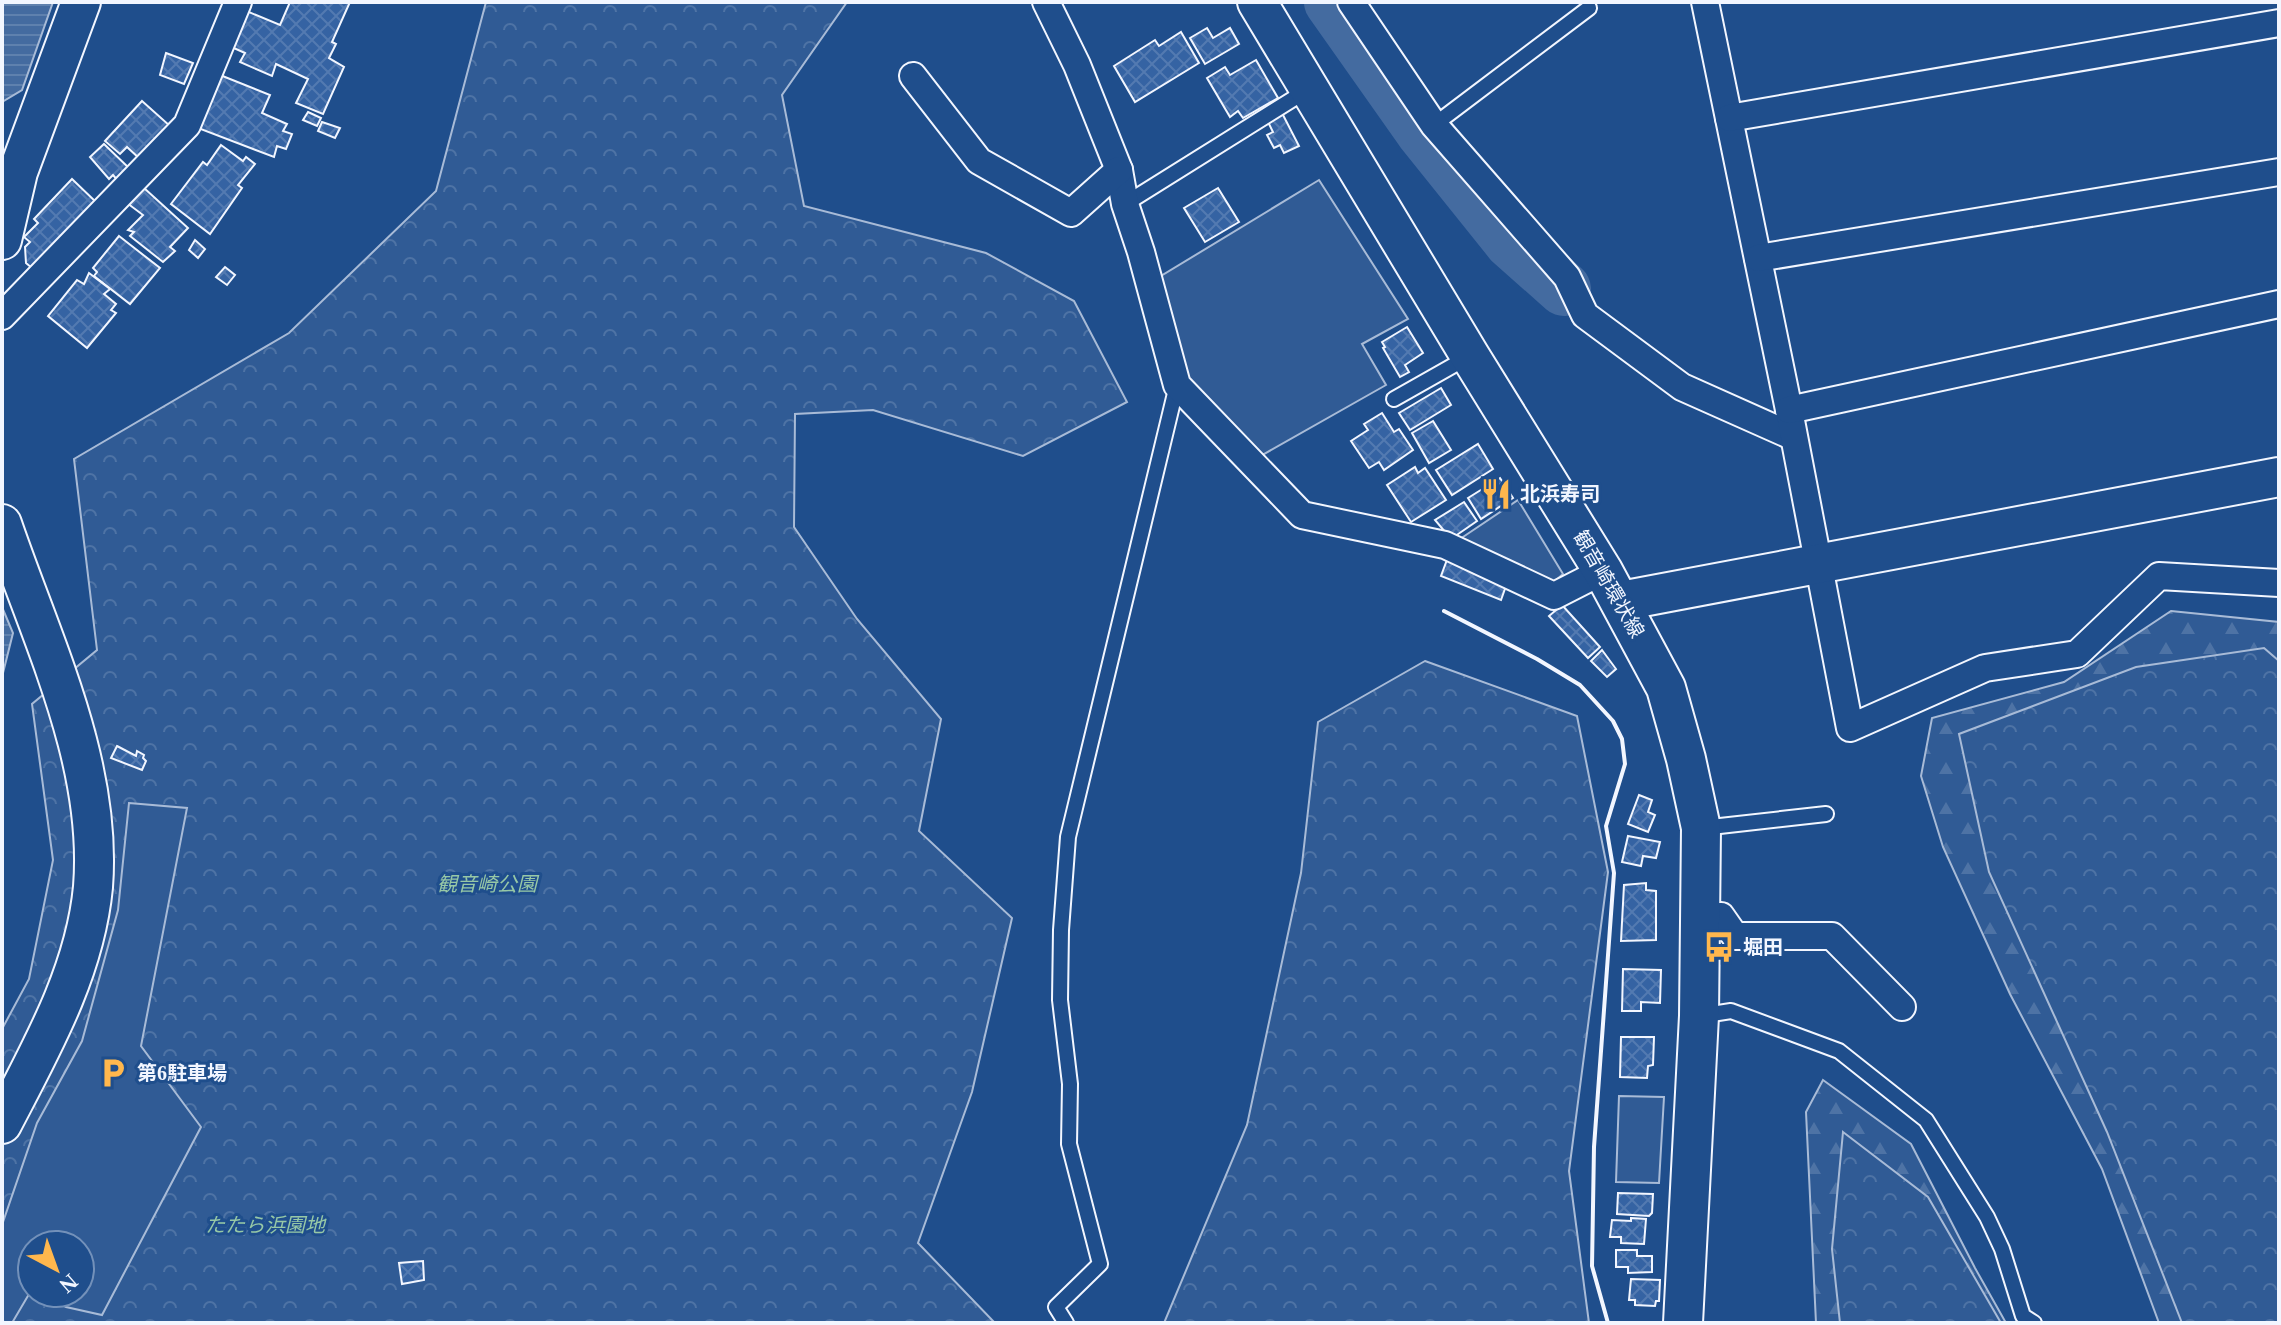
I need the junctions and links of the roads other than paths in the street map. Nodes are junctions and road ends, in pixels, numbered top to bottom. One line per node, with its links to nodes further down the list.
1 (81, 2): 16 (street)
2 (238, 2): 19 (street)
3 (1046, 2): 13 (street)
4 (1257, 2): 10 (street, 観音崎環状線)
5 (1351, 2): 12 (street)
6 (1705, 2): 11 (street)
7 (1589, 8): 12 (lane)
8 (2279, 23): 11 (street)
9 (913, 76): 13 (street)
10 (1309, 88): 15 (lane); 20 (street, 観音崎環状線)
11 (1729, 118): 17 (street)
12 (1434, 125): 24 (street)
13 (1119, 170): 15 (street)
14 (2279, 172): 17 (street)
15 (1125, 204): 21 (street)
16 (2, 240)
17 (1758, 258): 23 (street)
18 (2279, 304): 23 (street)
19 (2, 316)
20 (1470, 356): 22 (lane); 29 (street, 観音崎環状線)
21 (1177, 385): 29 (street); 37 (lane)
22 (1394, 399)
23 (1789, 410): 24 (street)
24 (1792, 436): 27 (street)
25 (2279, 477): 27 (street)
26 (2, 524): 35 (street)
27 (1817, 562): 28 (street); 29 (street)
28 (2279, 583)
29 (1612, 586): 31 (street, 観音崎環状線)
30 (1826, 814): 31 (lane)
31 (1701, 828): 32 (street, 観音崎環状線)
32 (1700, 917): 33 (street); 34 (street, 観音崎環状線)
33 (1902, 1007)
34 (1699, 1016): 36 (street, 観音崎環状線); 40 (lane)
35 (2, 1124)
36 (1687, 1246): 38 (street, 観音崎環状線); 39 (street, 観音崎環状線)
37 (1066, 1323)
38 (1683, 1323)
39 (1700, 1323)
40 (2034, 1323)

